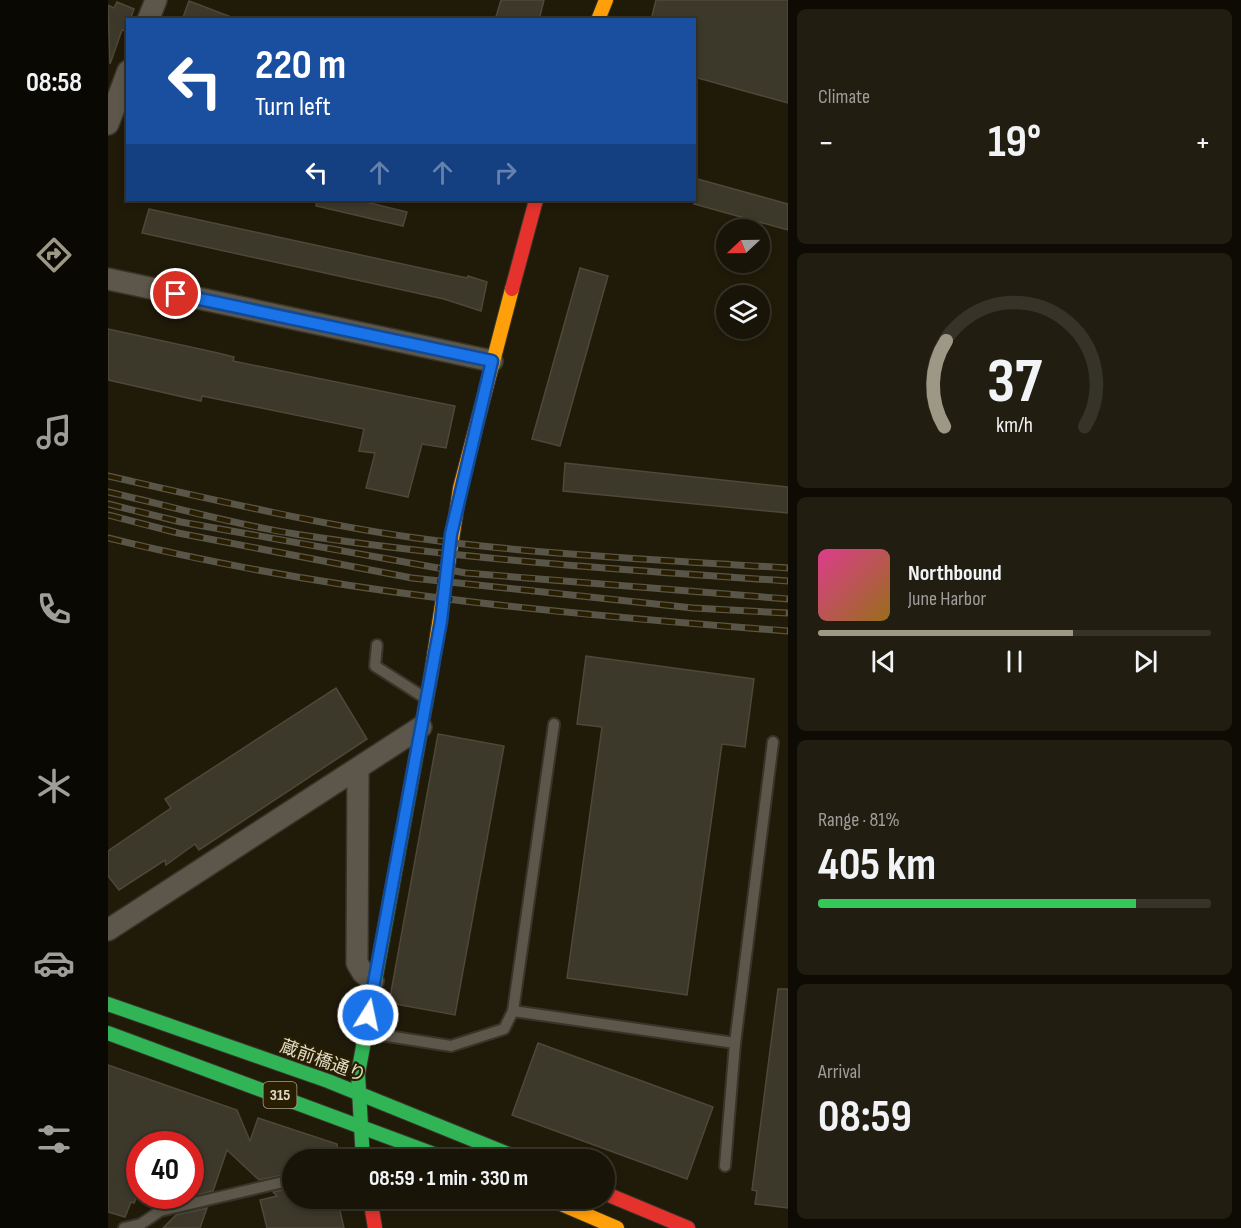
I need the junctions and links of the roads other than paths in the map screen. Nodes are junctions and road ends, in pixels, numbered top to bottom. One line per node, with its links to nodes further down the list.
1 (156, 0): 3 (street)
2 (606, 0): 4 (street)
3 (149, 18)
4 (599, 18)
5 (108, 68): 6 (street)
6 (126, 71)
7 (126, 76): 8 (street)
8 (108, 124)
9 (536, 201): 11 (street)
10 (108, 279): 11 (street)
11 (492, 361): 13 (street)
12 (377, 645): 13 (lane)
13 (426, 698): 15 (street)
14 (555, 724): 21 (lane)
15 (421, 727): 17 (street); 19 (street)
16 (773, 742): 24 (lane)
17 (358, 769): 18 (street); 19 (street)
18 (108, 930)
19 (374, 981): 22 (street)
20 (108, 1004): 25 (street, 蔵前橋通り / 315)
21 (513, 1011): 22 (lane); 24 (lane)
22 (365, 1032): 25 (street)
23 (108, 1033): 26 (street, 315)
24 (735, 1043): 30 (lane)
25 (357, 1092): 26 (street); 29 (street, 蔵前橋通り / 315)
26 (359, 1124): 27 (street); 28 (street, 315)
27 (362, 1149)
28 (422, 1149)
29 (496, 1149)
30 (725, 1166)
31 (282, 1182): 35 (lane)
32 (615, 1198): 38 (street)
33 (372, 1209): 36 (street)
34 (573, 1209): 37 (street)
35 (124, 1228)
36 (375, 1228)
37 (617, 1228)
38 (688, 1228)

